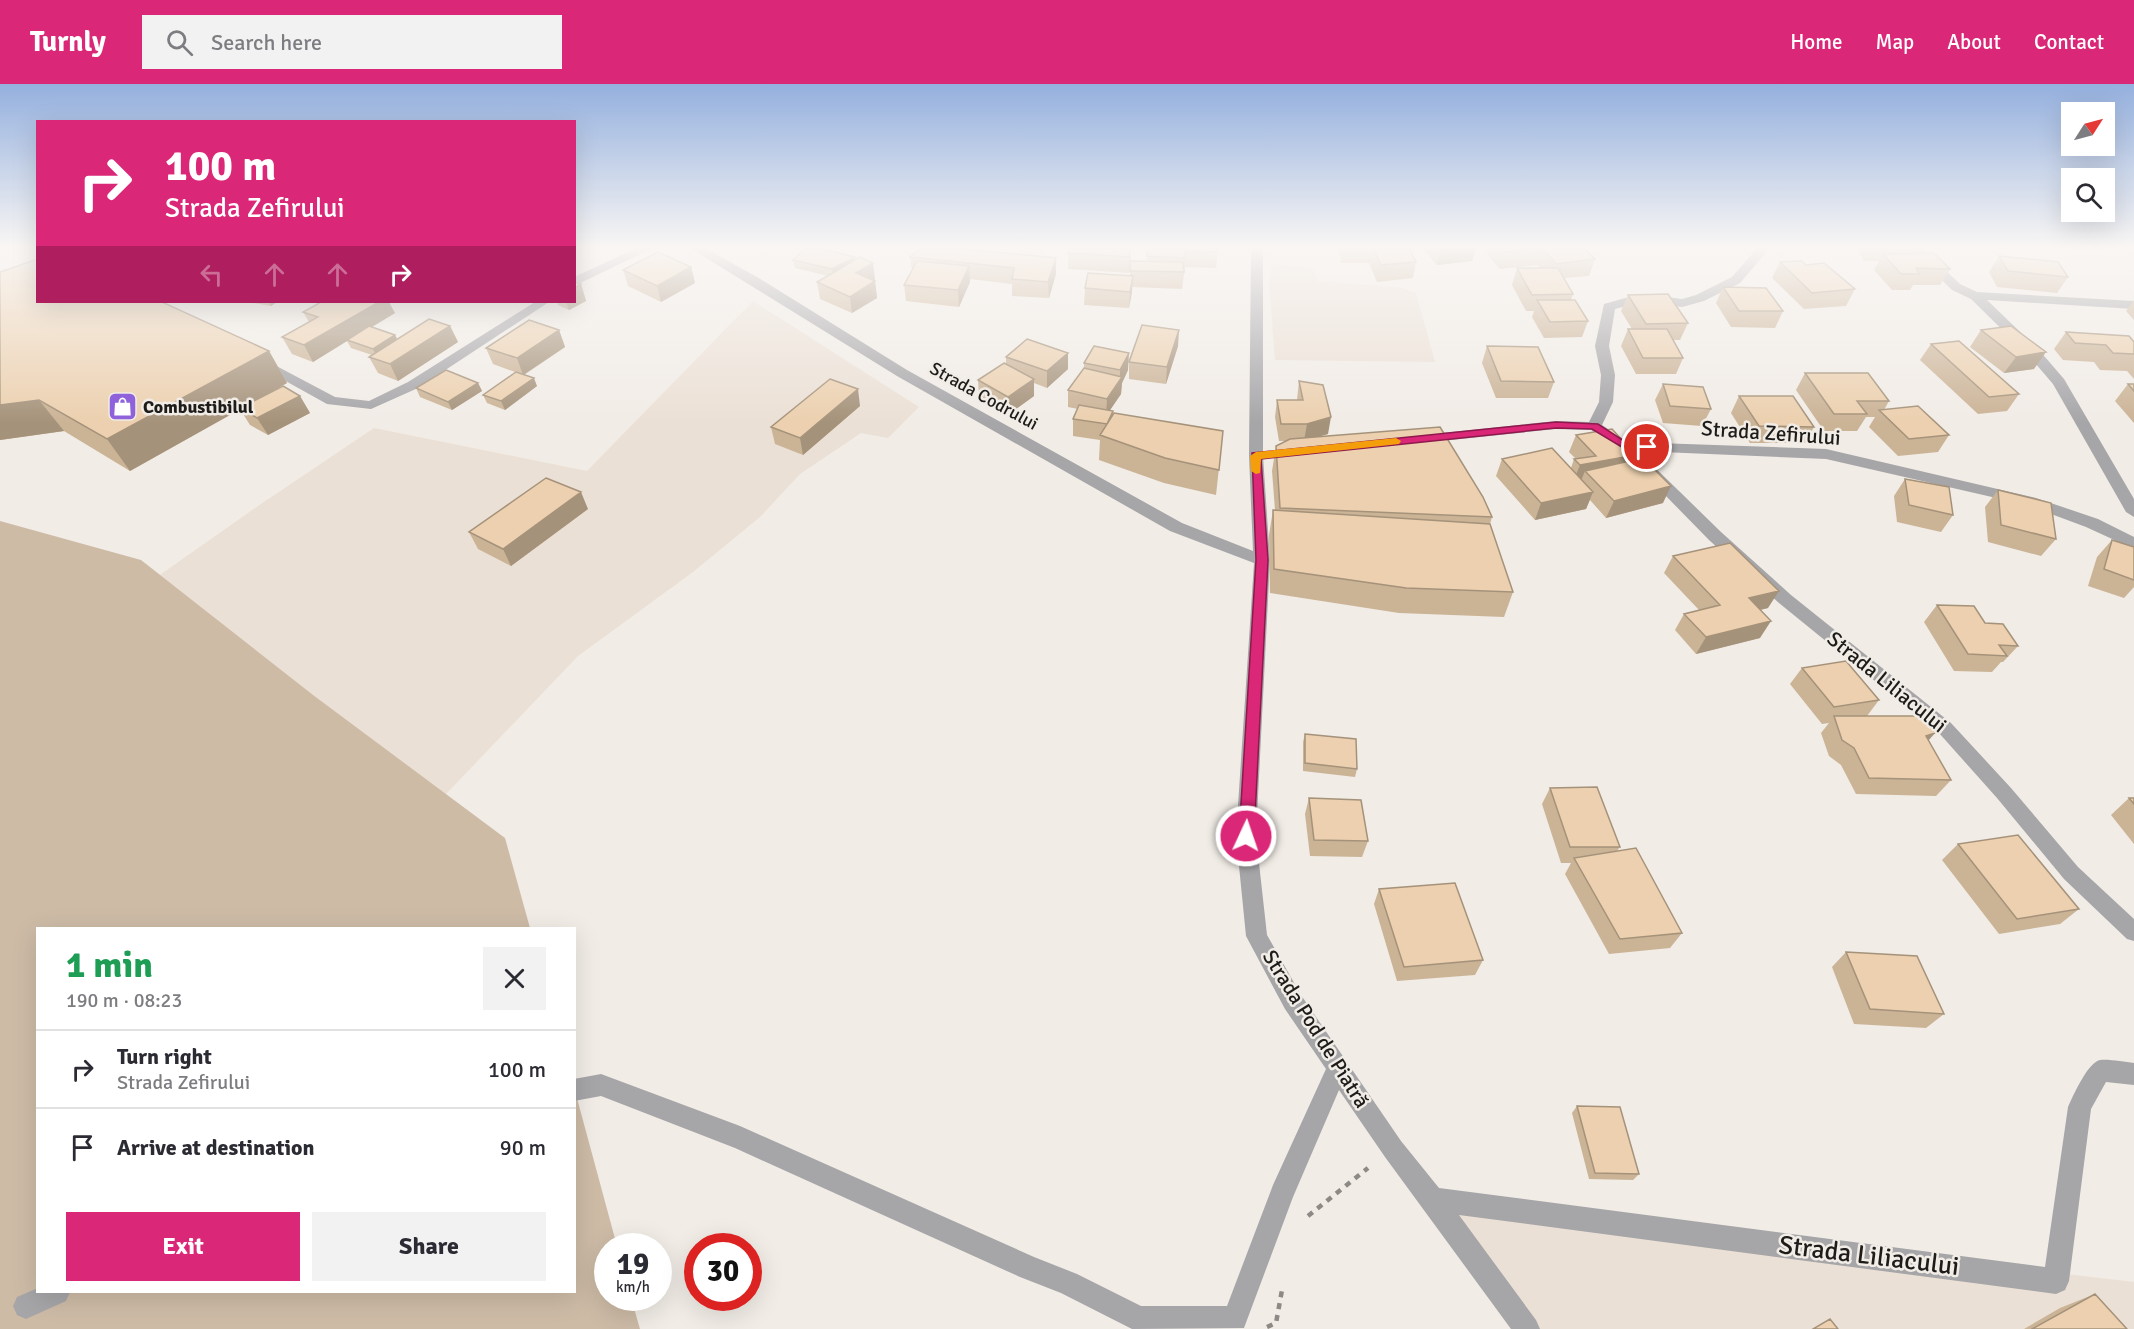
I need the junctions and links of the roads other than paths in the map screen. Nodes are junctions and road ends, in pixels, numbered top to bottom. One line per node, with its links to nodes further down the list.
1 (537, 306): 6 (street)
2 (795, 306): 12 (street, Strada Codrului)
3 (1258, 306): 12 (street, Strada Pod de Piatră)
4 (1612, 306): 7 (street)
5 (1985, 306): 10 (street)
6 (248, 357)
7 (1594, 426): 8 (street); 9 (street)
8 (1406, 440)
9 (1625, 446): 11 (street, Strada Zefirului); 13 (street, Strada Liliacului)
10 (2134, 512)
11 (2134, 544)
12 (1262, 560): 14 (street, Strada Pod de Piatră)
13 (2134, 932)
14 (1338, 1067): 16 (street); 17 (street, Strada Pod de Piatră)
15 (2134, 1074): 17 (street, Strada Liliacului)
16 (576, 1090)
17 (1432, 1199): 20 (street, Strada Pod de Piatră)
18 (55, 1293): 19 (street)
19 (26, 1306)
20 (1527, 1329)

